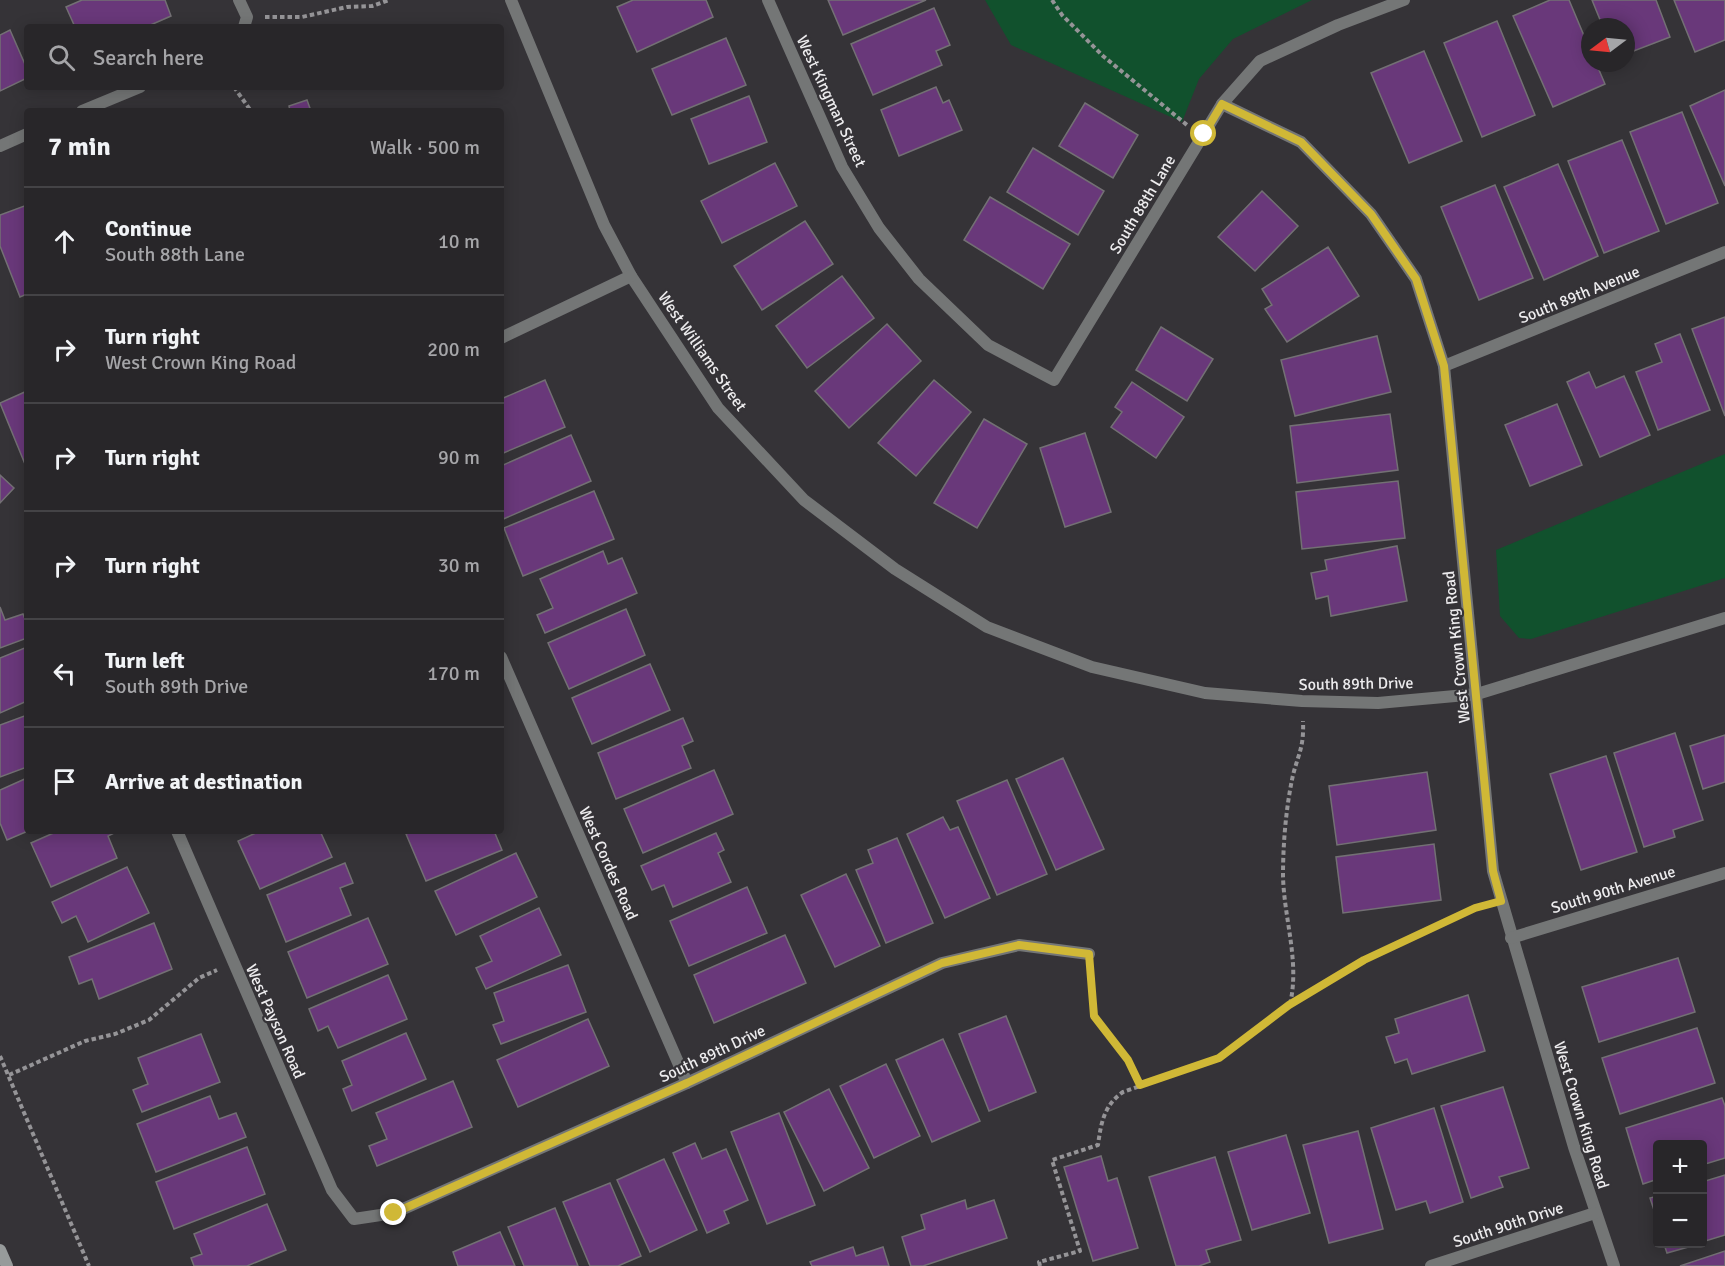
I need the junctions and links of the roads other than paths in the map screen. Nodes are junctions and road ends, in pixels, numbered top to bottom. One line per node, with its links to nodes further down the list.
1 (239, 0): 5 (street)
2 (511, 0): 12 (street, West Williams Street)
3 (768, 0): 15 (street, West Kingman Street)
4 (1397, 1): 7 (street, South 88th Lane)
5 (245, 22)
6 (133, 90): 8 (street)
7 (1222, 104): 14 (street, West Crown King Road); 15 (street, South 88th Lane)
8 (89, 108)
9 (24, 135): 10 (street)
10 (0, 146)
11 (1725, 252): 14 (street, South 89th Avenue)
12 (631, 276): 13 (street); 17 (street, West Williams Street)
13 (504, 337)
14 (1444, 366): 19 (street, West Crown King Road)
15 (1054, 380)
16 (1725, 618): 19 (street, South 89th Drive)
17 (987, 627): 19 (street, South 89th Drive)
18 (504, 664): 24 (street, West Cordes Road)
19 (1477, 694): 22 (street, West Crown King Road)
20 (178, 834): 26 (street, West Payson Road)
21 (1725, 873): 22 (street, South 90th Avenue)
22 (1511, 938): 25 (street, West Crown King Road)
23 (1089, 954): 24 (street, South 89th Drive)
24 (687, 1083): 26 (street, South 89th Drive)
25 (1595, 1213): 29 (street, South 90th Drive); 30 (street, West Crown King Road)
26 (354, 1219)
27 (0, 1250): 28 (main road)
28 (7, 1266)
29 (1431, 1266)
30 (1614, 1266)

